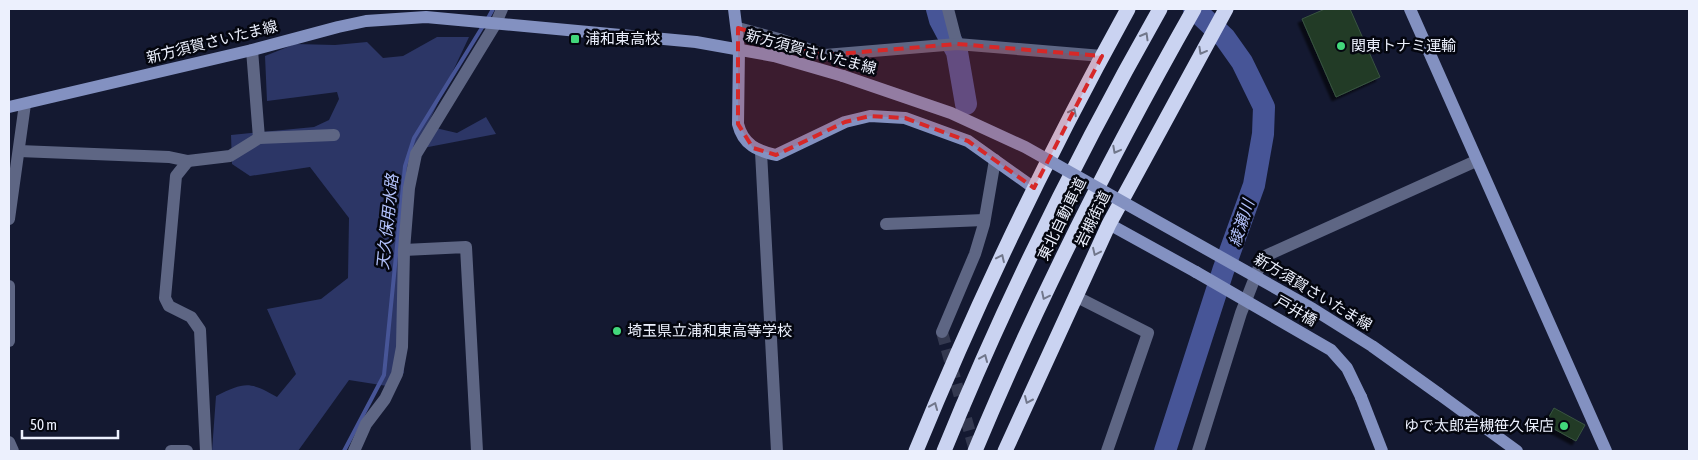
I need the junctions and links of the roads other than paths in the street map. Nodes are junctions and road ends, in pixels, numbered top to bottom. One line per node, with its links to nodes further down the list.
1 (502, 9): 9 (street)
2 (734, 9): 10 (main road)
3 (948, 9): 11 (street)
4 (1128, 9): 14 (highway)
5 (1160, 9): 44 (highway, 東北自動車道, one-way to 5)
6 (1194, 9): 45 (highway, 東北自動車道, one-way to 45)
7 (1226, 9): 28 (highway, 岩槻街道, one-way to 28)
8 (1410, 9): 23 (main road)
9 (496, 22): 12 (main road, 新方須賀さいたま線); 13 (main road, 新方須賀さいたま線); 29 (street)
10 (738, 28): 11 (street); 12 (main road)
11 (956, 44): 14 (street)
12 (738, 49): 20 (main road); 35 (main road, 新方須賀さいたま線, bridge)
13 (252, 50): 15 (main road, 新方須賀さいたま線); 18 (street)
14 (1102, 56): 24 (highway, one-way to 14)
15 (25, 104): 16 (main road, 新方須賀さいたま線); 19 (street)
16 (9, 108)
17 (334, 135): 18 (street)
18 (258, 138): 22 (street)
19 (19, 151): 22 (street); 25 (street)
20 (762, 152): 21 (main road); 42 (street)
21 (995, 160): 24 (main road); 26 (street)
22 (188, 161): 39 (street)
23 (1476, 161): 48 (street); 51 (main road)
24 (1034, 188): 43 (highway, one-way to 24)
25 (9, 218)
26 (984, 220): 27 (street); 32 (street)
27 (886, 224)
28 (1109, 224): 31 (highway, 岩槻街道, one-way to 31); 49 (main road, 戸井橋, bridge)
29 (404, 250): 40 (street); 41 (street)
30 (9, 286): 33 (street)
31 (1075, 296): 46 (highway, 岩槻街道, one-way to 46); 47 (street)
32 (942, 332)
33 (9, 341)
34 (9, 442): 36 (street)
35 (1502, 447): 50 (main road, 新方須賀さいたま線)
36 (13, 451)
37 (170, 451): 38 (street)
38 (187, 451)
39 (206, 451)
40 (354, 451)
41 (477, 451)
42 (776, 451)
43 (916, 451)
44 (944, 451)
45 (975, 451)
46 (1005, 451)
47 (1107, 451)
48 (1198, 451)
49 (1382, 451)
50 (1517, 451)
51 (1606, 451)

